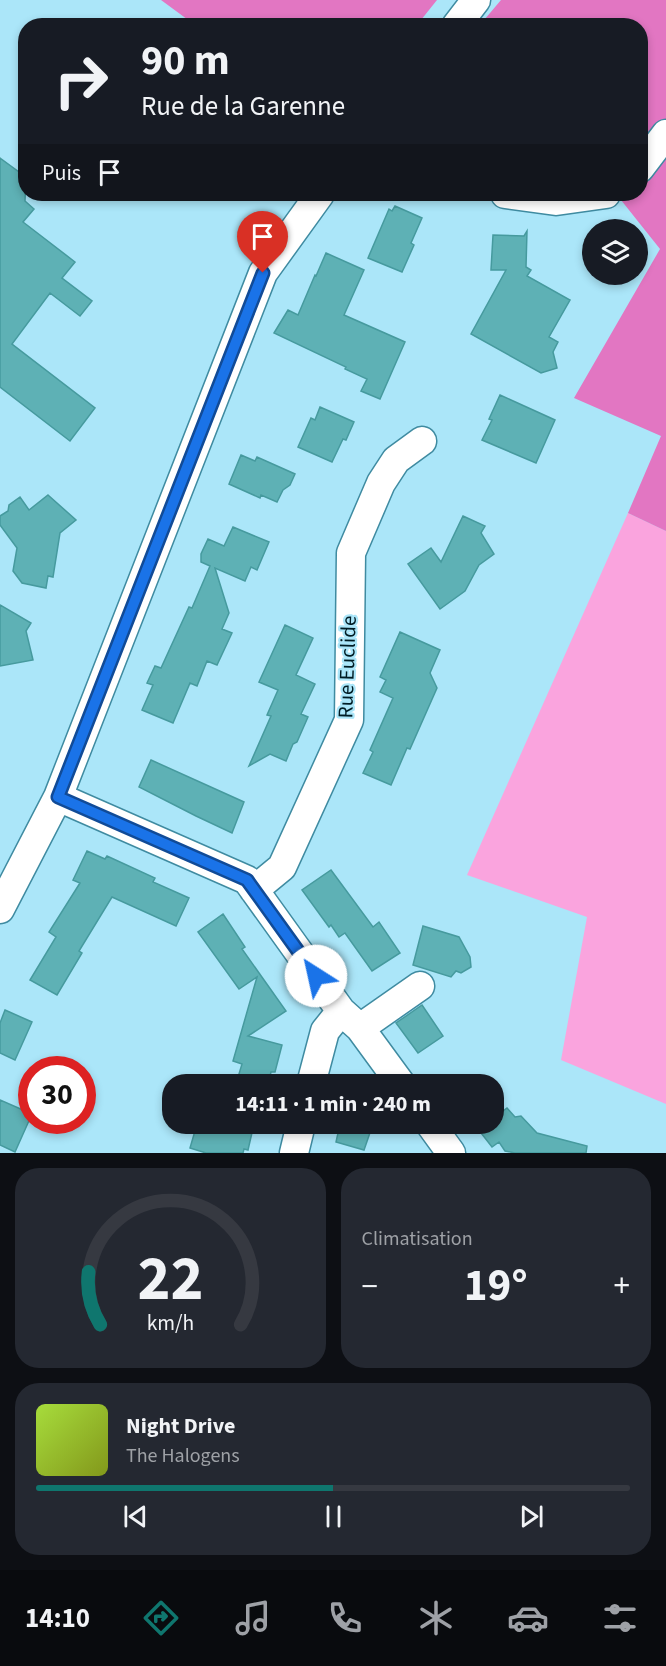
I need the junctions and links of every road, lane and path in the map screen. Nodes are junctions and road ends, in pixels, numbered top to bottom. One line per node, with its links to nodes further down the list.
1 (476, 0): 2 (street)
2 (462, 18)
3 (666, 134): 4 (street)
4 (648, 158)
5 (315, 201): 7 (street)
6 (422, 441): 8 (street, Rue Euclide)
7 (58, 797): 8 (street); 9 (street)
8 (254, 890): 11 (street)
9 (0, 909)
10 (420, 986): 11 (street)
11 (350, 1020): 12 (street); 13 (street)
12 (314, 1074)
13 (393, 1074)
14 (299, 1134): 16 (street)
15 (437, 1134): 17 (street)
16 (294, 1153)
17 (451, 1153)

